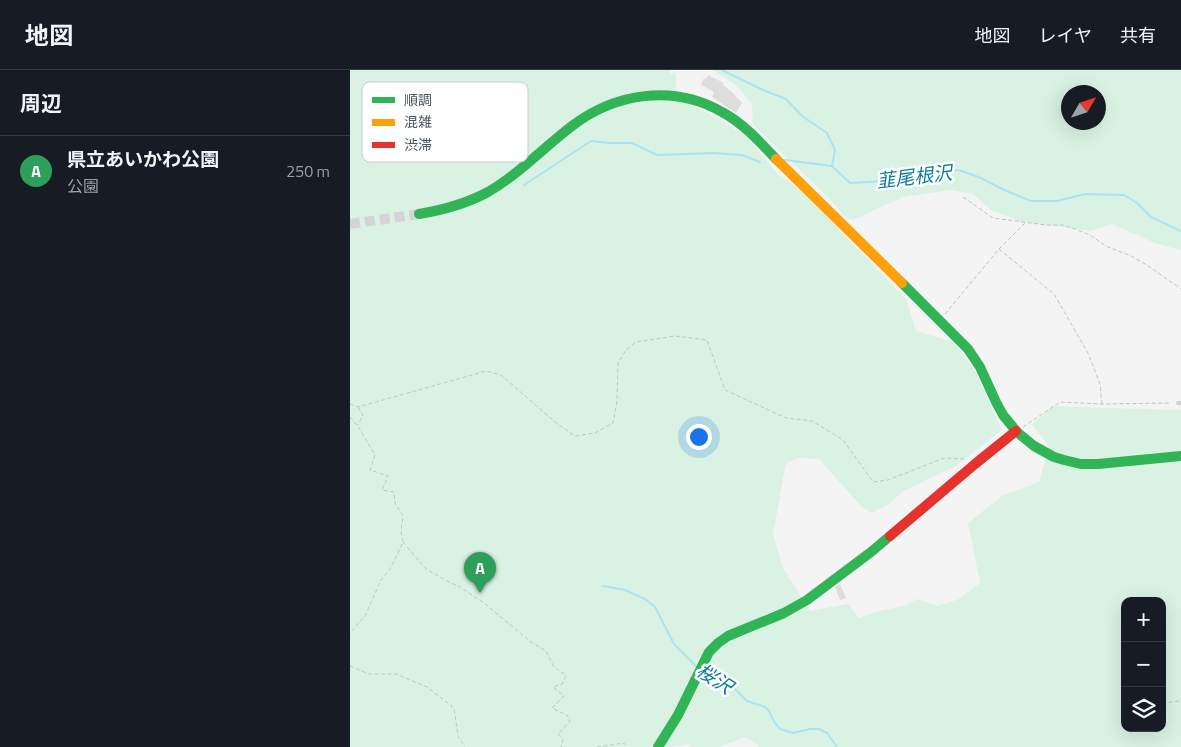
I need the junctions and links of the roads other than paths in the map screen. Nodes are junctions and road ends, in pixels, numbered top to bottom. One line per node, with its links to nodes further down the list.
1 (528, 162): 3 (street)
2 (528, 162): 4 (street)
3 (419, 214)
4 (1016, 431): 5 (street); 6 (street)
5 (1181, 456)
6 (658, 747)

